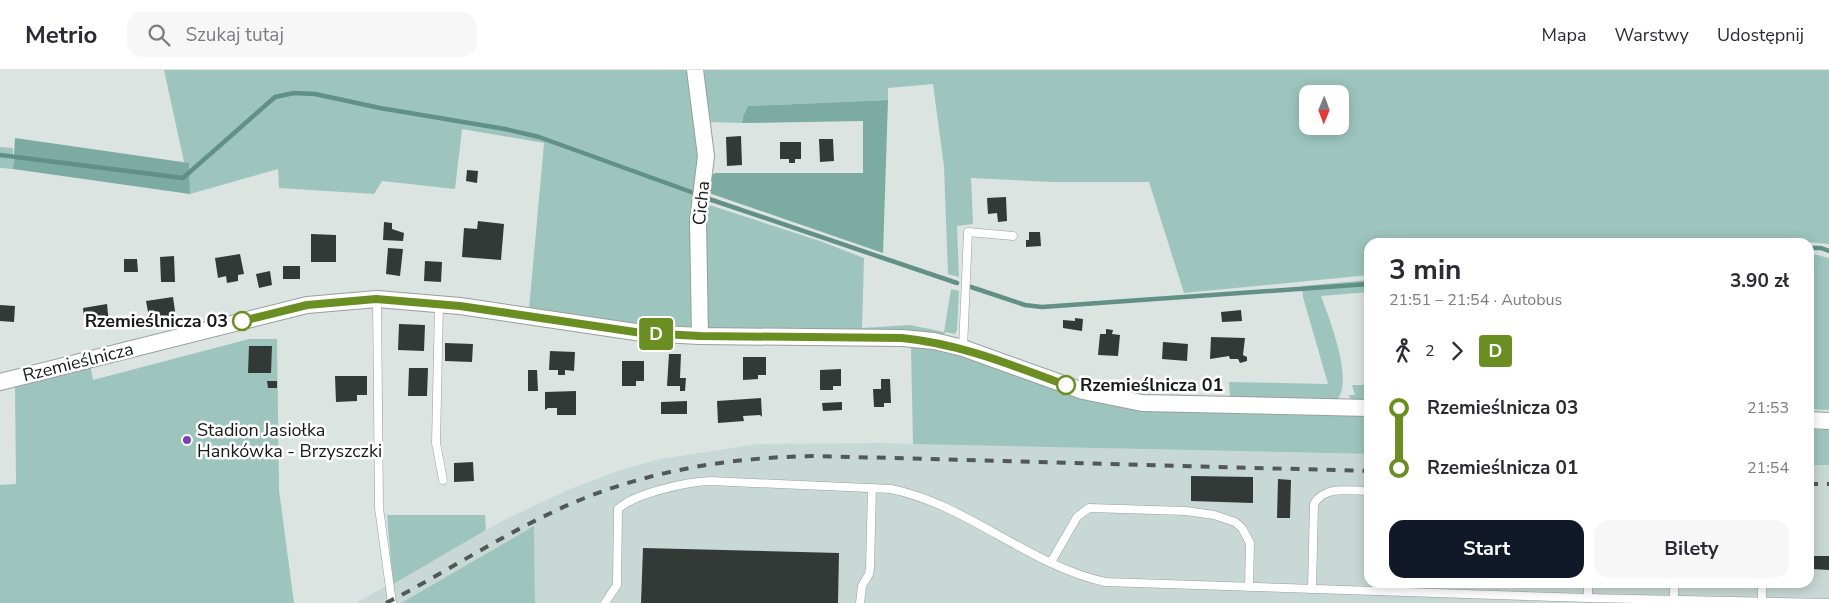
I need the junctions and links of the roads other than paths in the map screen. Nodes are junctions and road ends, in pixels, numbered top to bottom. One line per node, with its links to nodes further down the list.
1 (695, 70): 5 (street, Cicha)
2 (1012, 236): 6 (lane)
3 (376, 299): 4 (street, Rzemieślnicza); 7 (street, Rzemieślnicza); 23 (lane)
4 (439, 304): 5 (street, Rzemieślnicza); 11 (lane)
5 (700, 336): 6 (street, Rzemieślnicza)
6 (963, 348): 8 (street, Rzemieślnicza)
7 (0, 382)
8 (1364, 408)
9 (1814, 420): 10 (street)
10 (1829, 421)
11 (443, 480)
12 (872, 488): 14 (lane); 24 (lane); 25 (lane)
13 (1364, 491): 19 (lane)
14 (1051, 562): 15 (lane); 15 (lane)
15 (1249, 587): 19 (lane)
16 (1588, 588): 20 (lane)
17 (1674, 588): 21 (lane)
18 (1762, 588): 22 (lane)
19 (1312, 589): 20 (lane)
20 (1588, 598): 21 (lane)
21 (1674, 600): 22 (lane)
22 (1762, 601): 26 (lane)
23 (392, 603)
24 (605, 603)
25 (860, 603)
26 (1829, 603)

